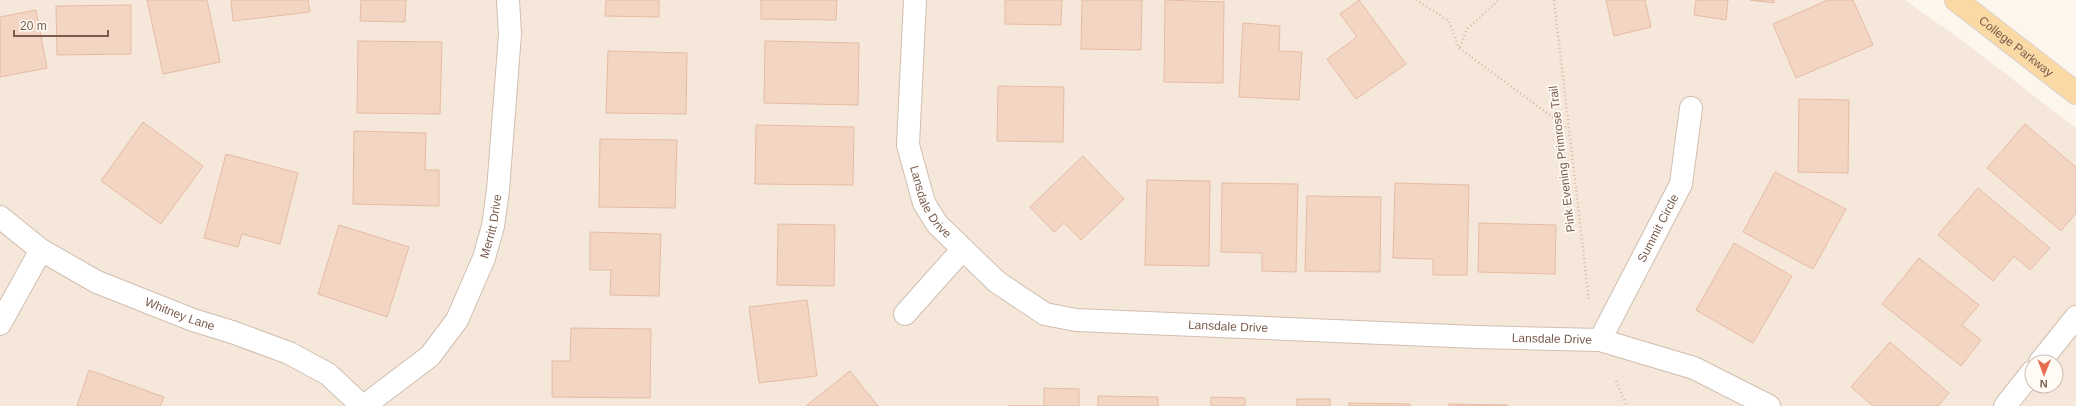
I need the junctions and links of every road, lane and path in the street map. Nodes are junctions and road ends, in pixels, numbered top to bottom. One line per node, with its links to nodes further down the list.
1 (508, 0): 22 (street, Merritt Drive)
2 (915, 0): 12 (street, Lansdale Drive)
3 (1416, 0): 7 (path)
4 (1499, 0): 7 (path)
5 (1554, 0): 10 (path, Pink Evening Primrose Trail)
6 (1956, 0): 8 (main road, College Parkway)
7 (1460, 48): 10 (path)
8 (2076, 93)
9 (1691, 108): 18 (street, Summit Circle)
10 (1567, 129): 14 (path, Pink Evening Primrose Trail)
11 (0, 216): 13 (street, Whitney Lane)
12 (963, 249): 15 (street); 18 (street, Lansdale Drive)
13 (41, 250): 17 (street); 22 (street, Whitney Lane)
14 (1590, 309)
15 (905, 314)
16 (2076, 317): 19 (street)
17 (0, 324)
18 (1600, 340): 24 (street, Lansdale Drive)
19 (2046, 354)
20 (1616, 381): 23 (path)
21 (2024, 382): 25 (street)
22 (363, 406)
23 (1627, 406)
24 (1769, 406)
25 (2005, 406)

